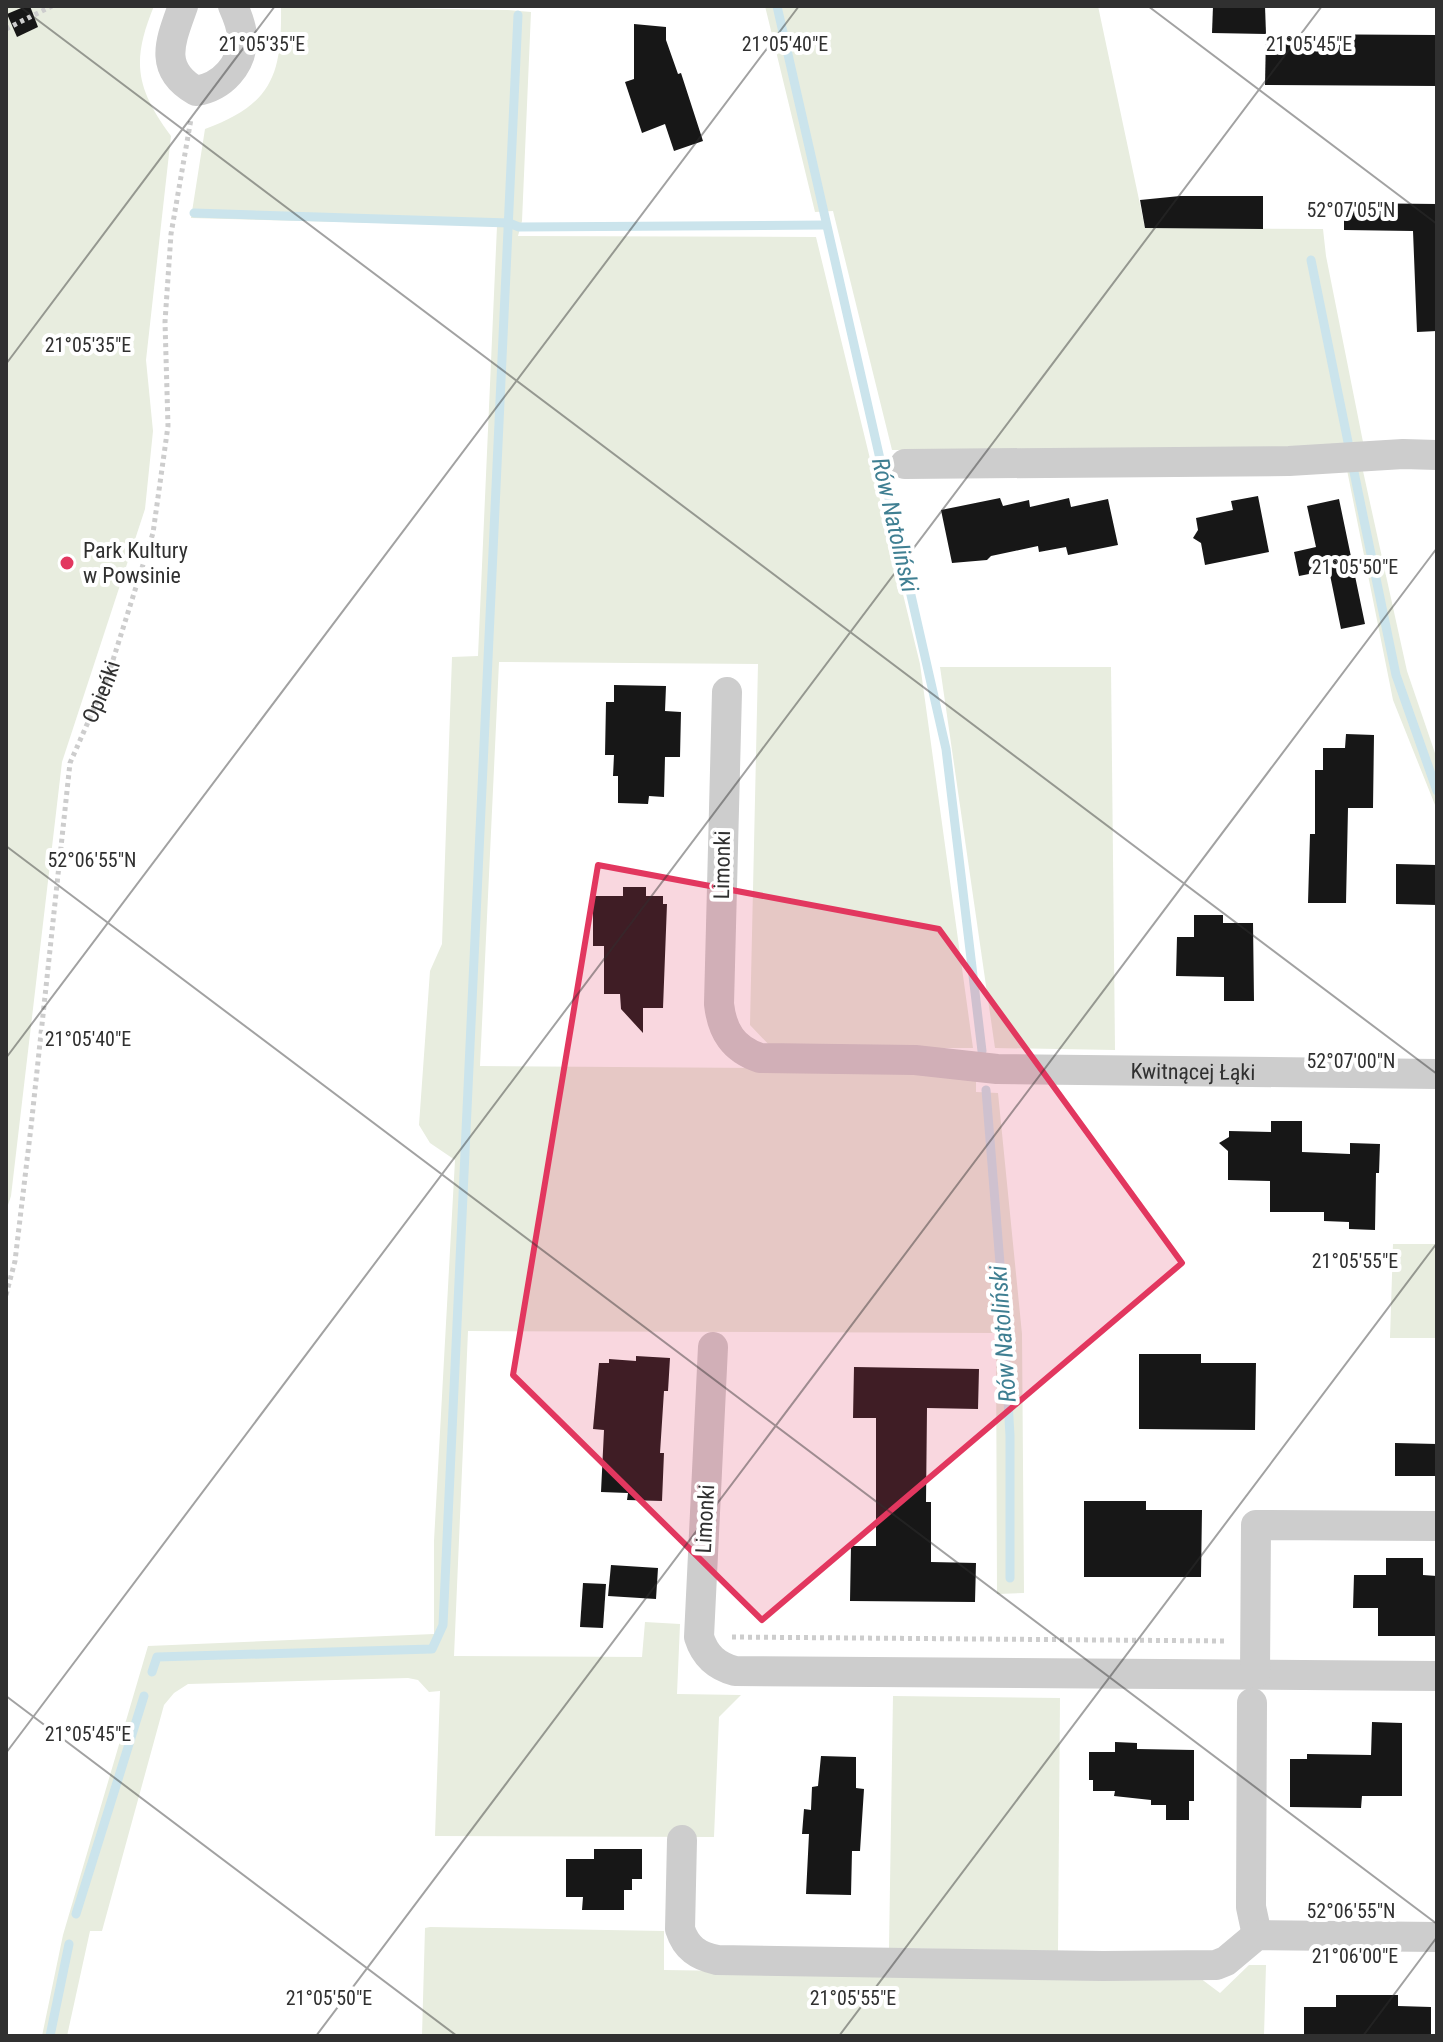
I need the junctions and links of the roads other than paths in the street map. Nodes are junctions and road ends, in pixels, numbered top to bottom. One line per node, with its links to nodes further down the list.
1 (183, 6): 2 (street)
2 (233, 6)
3 (1437, 455): 4 (street)
4 (905, 464)
5 (727, 692): 6 (street, Limonki)
6 (760, 1058): 7 (street, Kwitnącej Łąki)
7 (1437, 1074)
8 (713, 1347): 11 (street, Limonki)
9 (1437, 1526): 11 (street)
10 (1437, 1676): 11 (street)
11 (1254, 1688): 13 (street)
12 (682, 1840): 13 (street)
13 (1257, 1935): 14 (street)
14 (1437, 1937)

